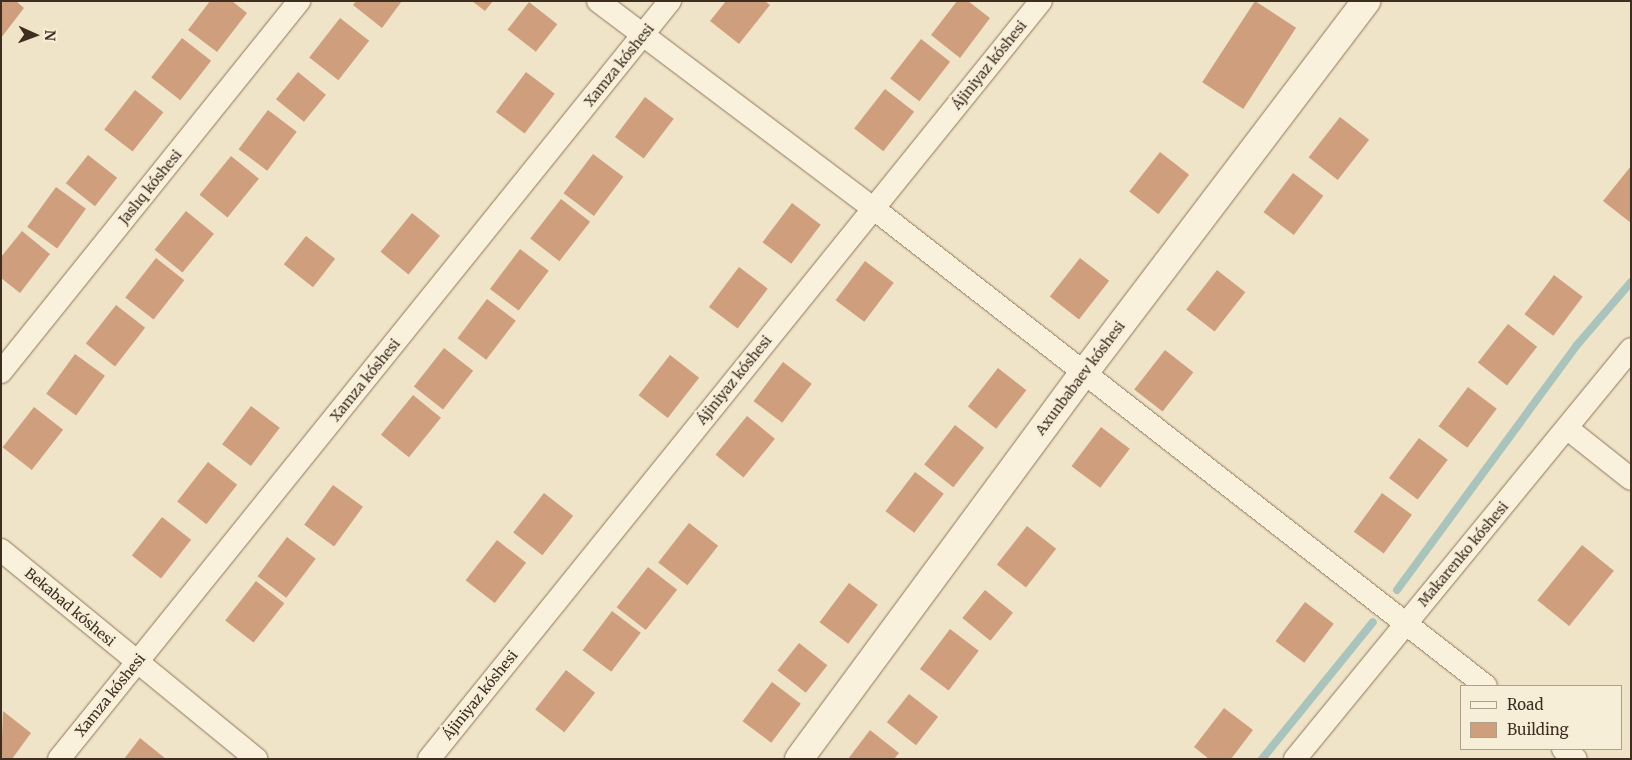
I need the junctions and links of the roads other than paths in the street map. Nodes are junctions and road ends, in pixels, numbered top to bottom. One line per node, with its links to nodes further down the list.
1 (298, 1): 9 (street, Jaslıq kóshesi)
2 (598, 1): 6 (street)
3 (670, 1): 6 (street, Xamza kóshesi)
4 (1040, 1): 7 (street, Ájiniyaz kóshesi)
5 (1366, 1): 10 (street, Axunbabaev kóshesi)
6 (643, 36): 7 (street); 15 (street, Xamza kóshesi)
7 (873, 208): 10 (street); 20 (street, Ájiniyaz kóshesi)
8 (1631, 349): 11 (street, Makarenko kóshesi)
9 (1, 372)
10 (1084, 373): 14 (street); 21 (street, Axunbabaev kóshesi)
11 (1568, 429): 12 (street); 14 (street, Makarenko kóshesi)
12 (1631, 479)
13 (1, 550): 15 (street, Bekabad kóshesi)
14 (1406, 621): 16 (street); 22 (street, Makarenko kóshesi)
15 (136, 663): 18 (street, Xamza kóshesi); 19 (street, Bekabad kóshesi)
16 (1485, 685)
17 (1564, 750): 23 (street)
18 (59, 759)
19 (256, 759)
20 (429, 759)
21 (799, 759)
22 (1295, 759)
23 (1576, 759)

